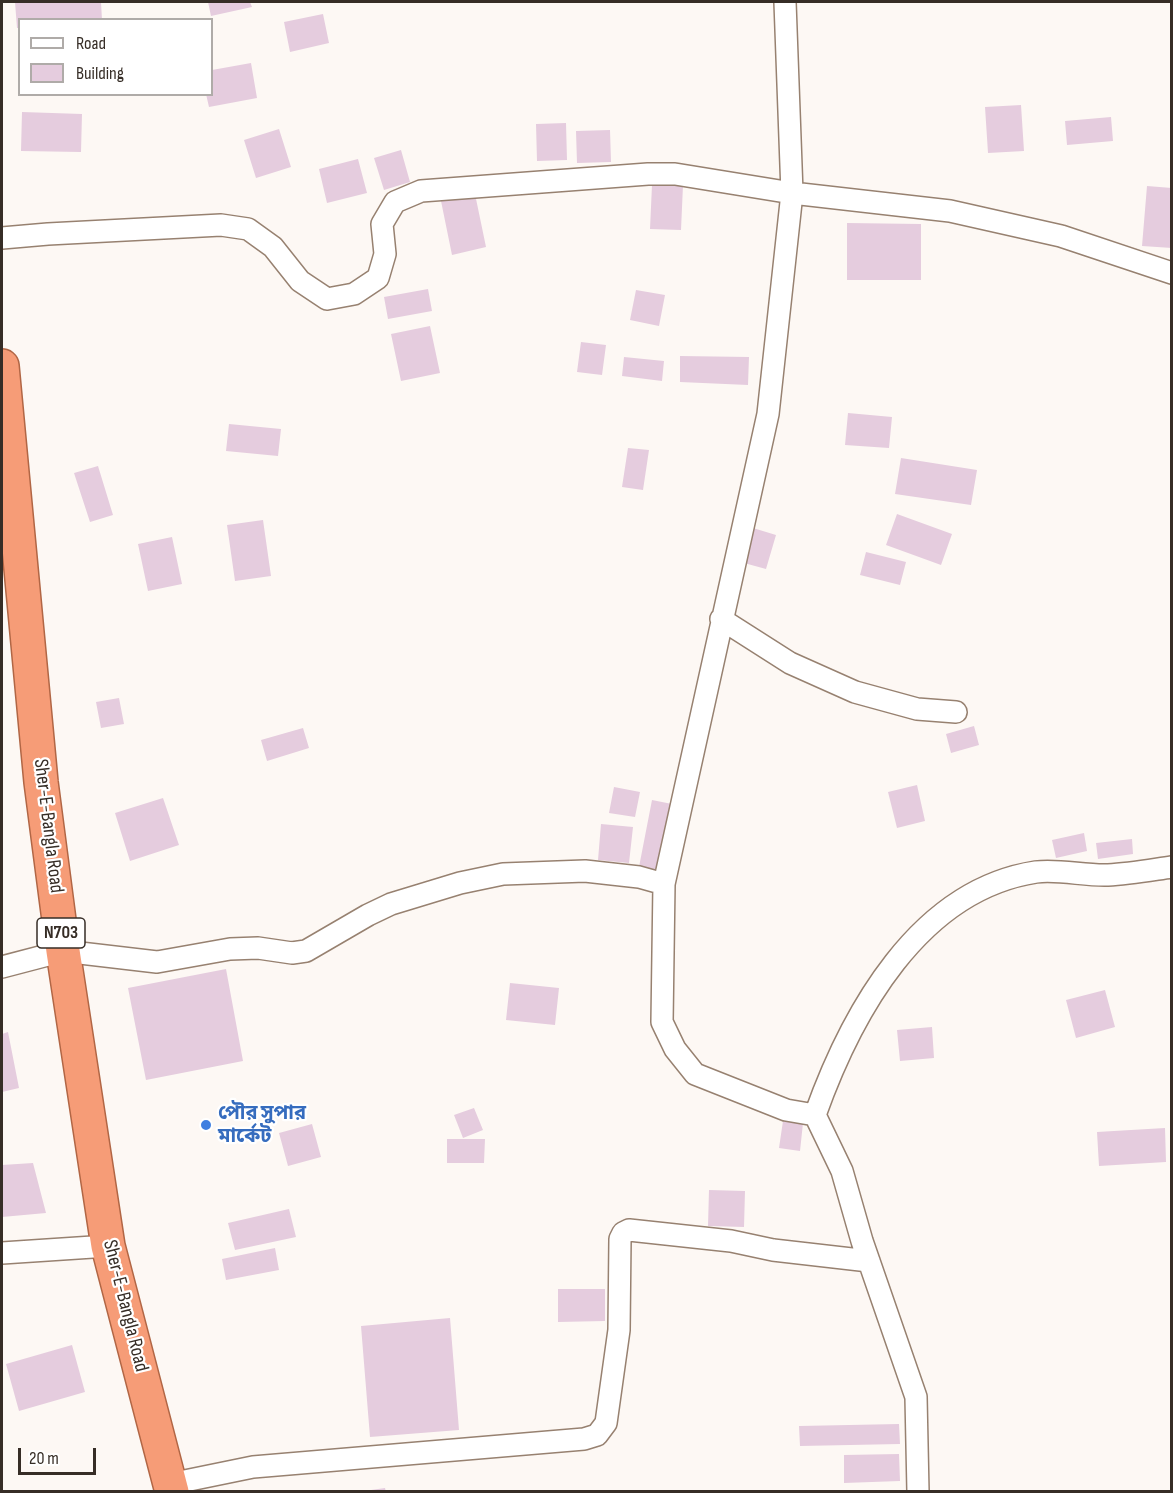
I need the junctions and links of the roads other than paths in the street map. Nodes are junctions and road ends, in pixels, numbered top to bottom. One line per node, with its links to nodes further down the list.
1 (785, 2): 2 (street)
2 (792, 193): 3 (street); 4 (street); 7 (street)
3 (2, 238)
4 (1172, 273)
5 (2, 366): 6 (highway, Sher-E-Bangla Road / N703)
6 (11, 564): 11 (highway, Sher-E-Bangla Road / N703)
7 (721, 619): 8 (street); 10 (street)
8 (956, 712)
9 (1172, 867): 13 (street)
10 (664, 884): 11 (street); 13 (street)
11 (63, 951): 12 (street); 14 (highway, Sher-E-Bangla Road / N703)
12 (2, 967)
13 (815, 1115): 16 (street)
14 (108, 1246): 15 (street); 17 (highway, Sher-E-Bangla Road / N703)
15 (2, 1253)
16 (869, 1261): 17 (street); 18 (street)
17 (171, 1488)
18 (918, 1491)

